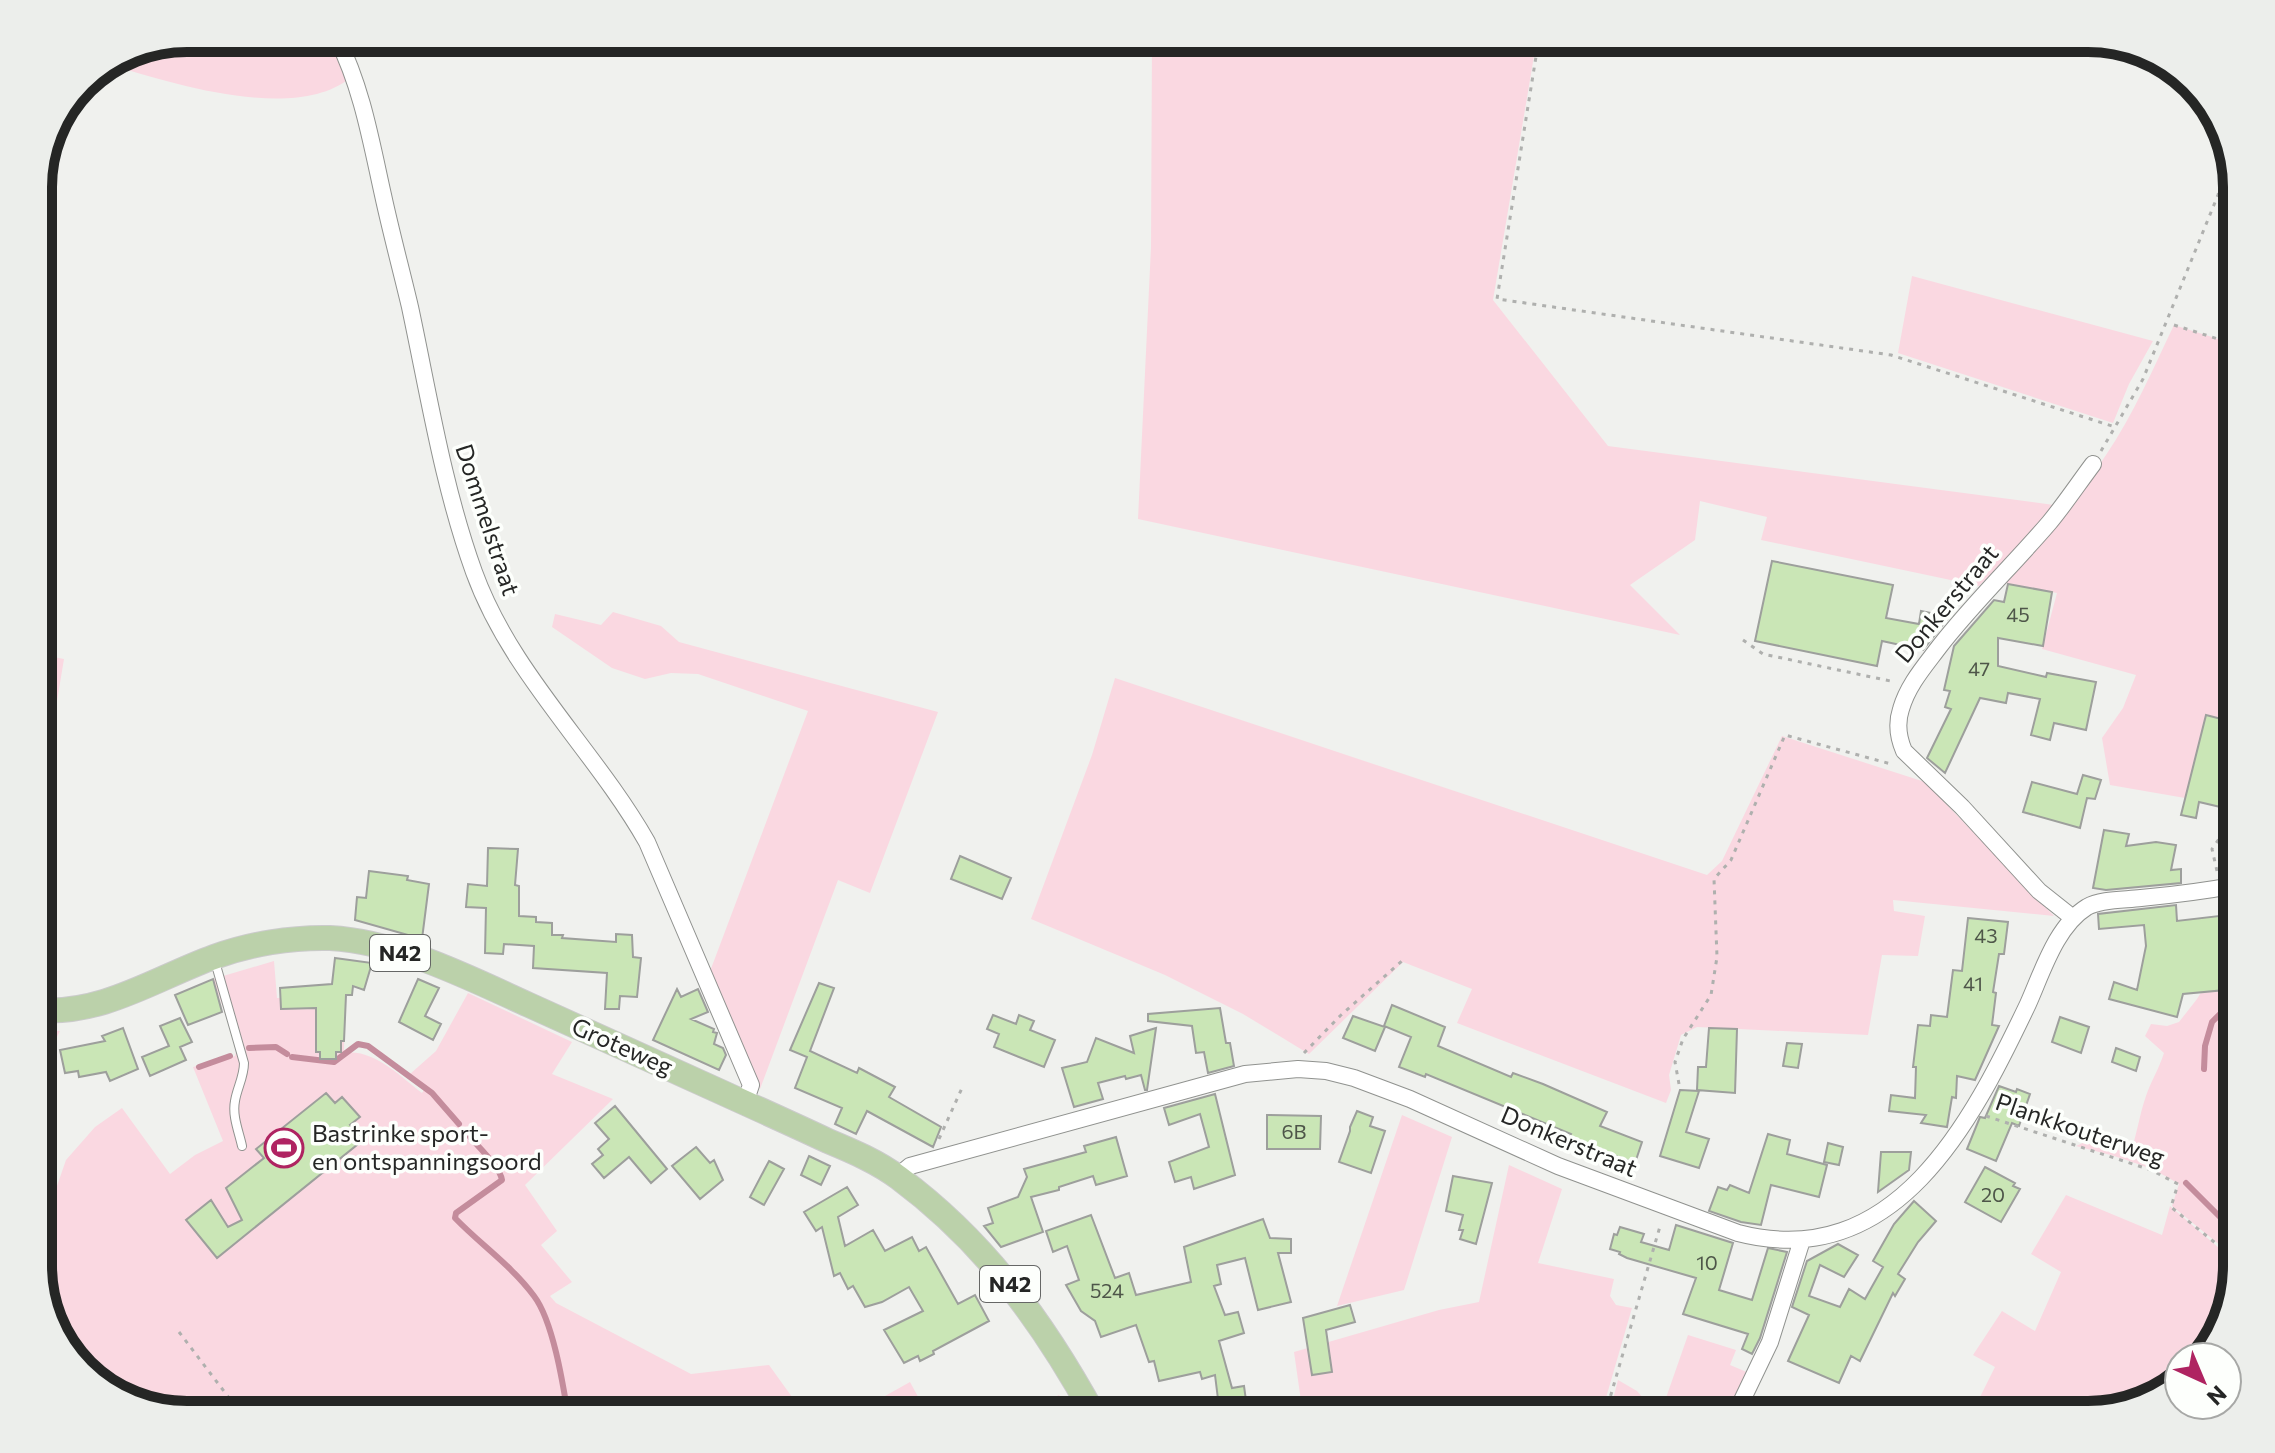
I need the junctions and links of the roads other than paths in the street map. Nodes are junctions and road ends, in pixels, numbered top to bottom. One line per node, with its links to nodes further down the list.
1 (344, 52): 7 (street, Dommelstraat)
2 (2093, 464): 4 (street, Donkerstraat)
3 (2223, 887): 4 (street)
4 (2073, 918): 10 (street, Donkerstraat)
5 (214, 957): 6 (main road, Groteweg / N42); 7 (main road, Groteweg / N42); 8 (lane)
6 (52, 1010)
7 (745, 1103): 9 (main road, Groteweg / N42)
8 (242, 1146)
9 (898, 1176): 10 (street, Donkerstraat); 11 (main road, Groteweg / N42)
10 (1802, 1240): 12 (street)
11 (1086, 1401)
12 (1742, 1401)

